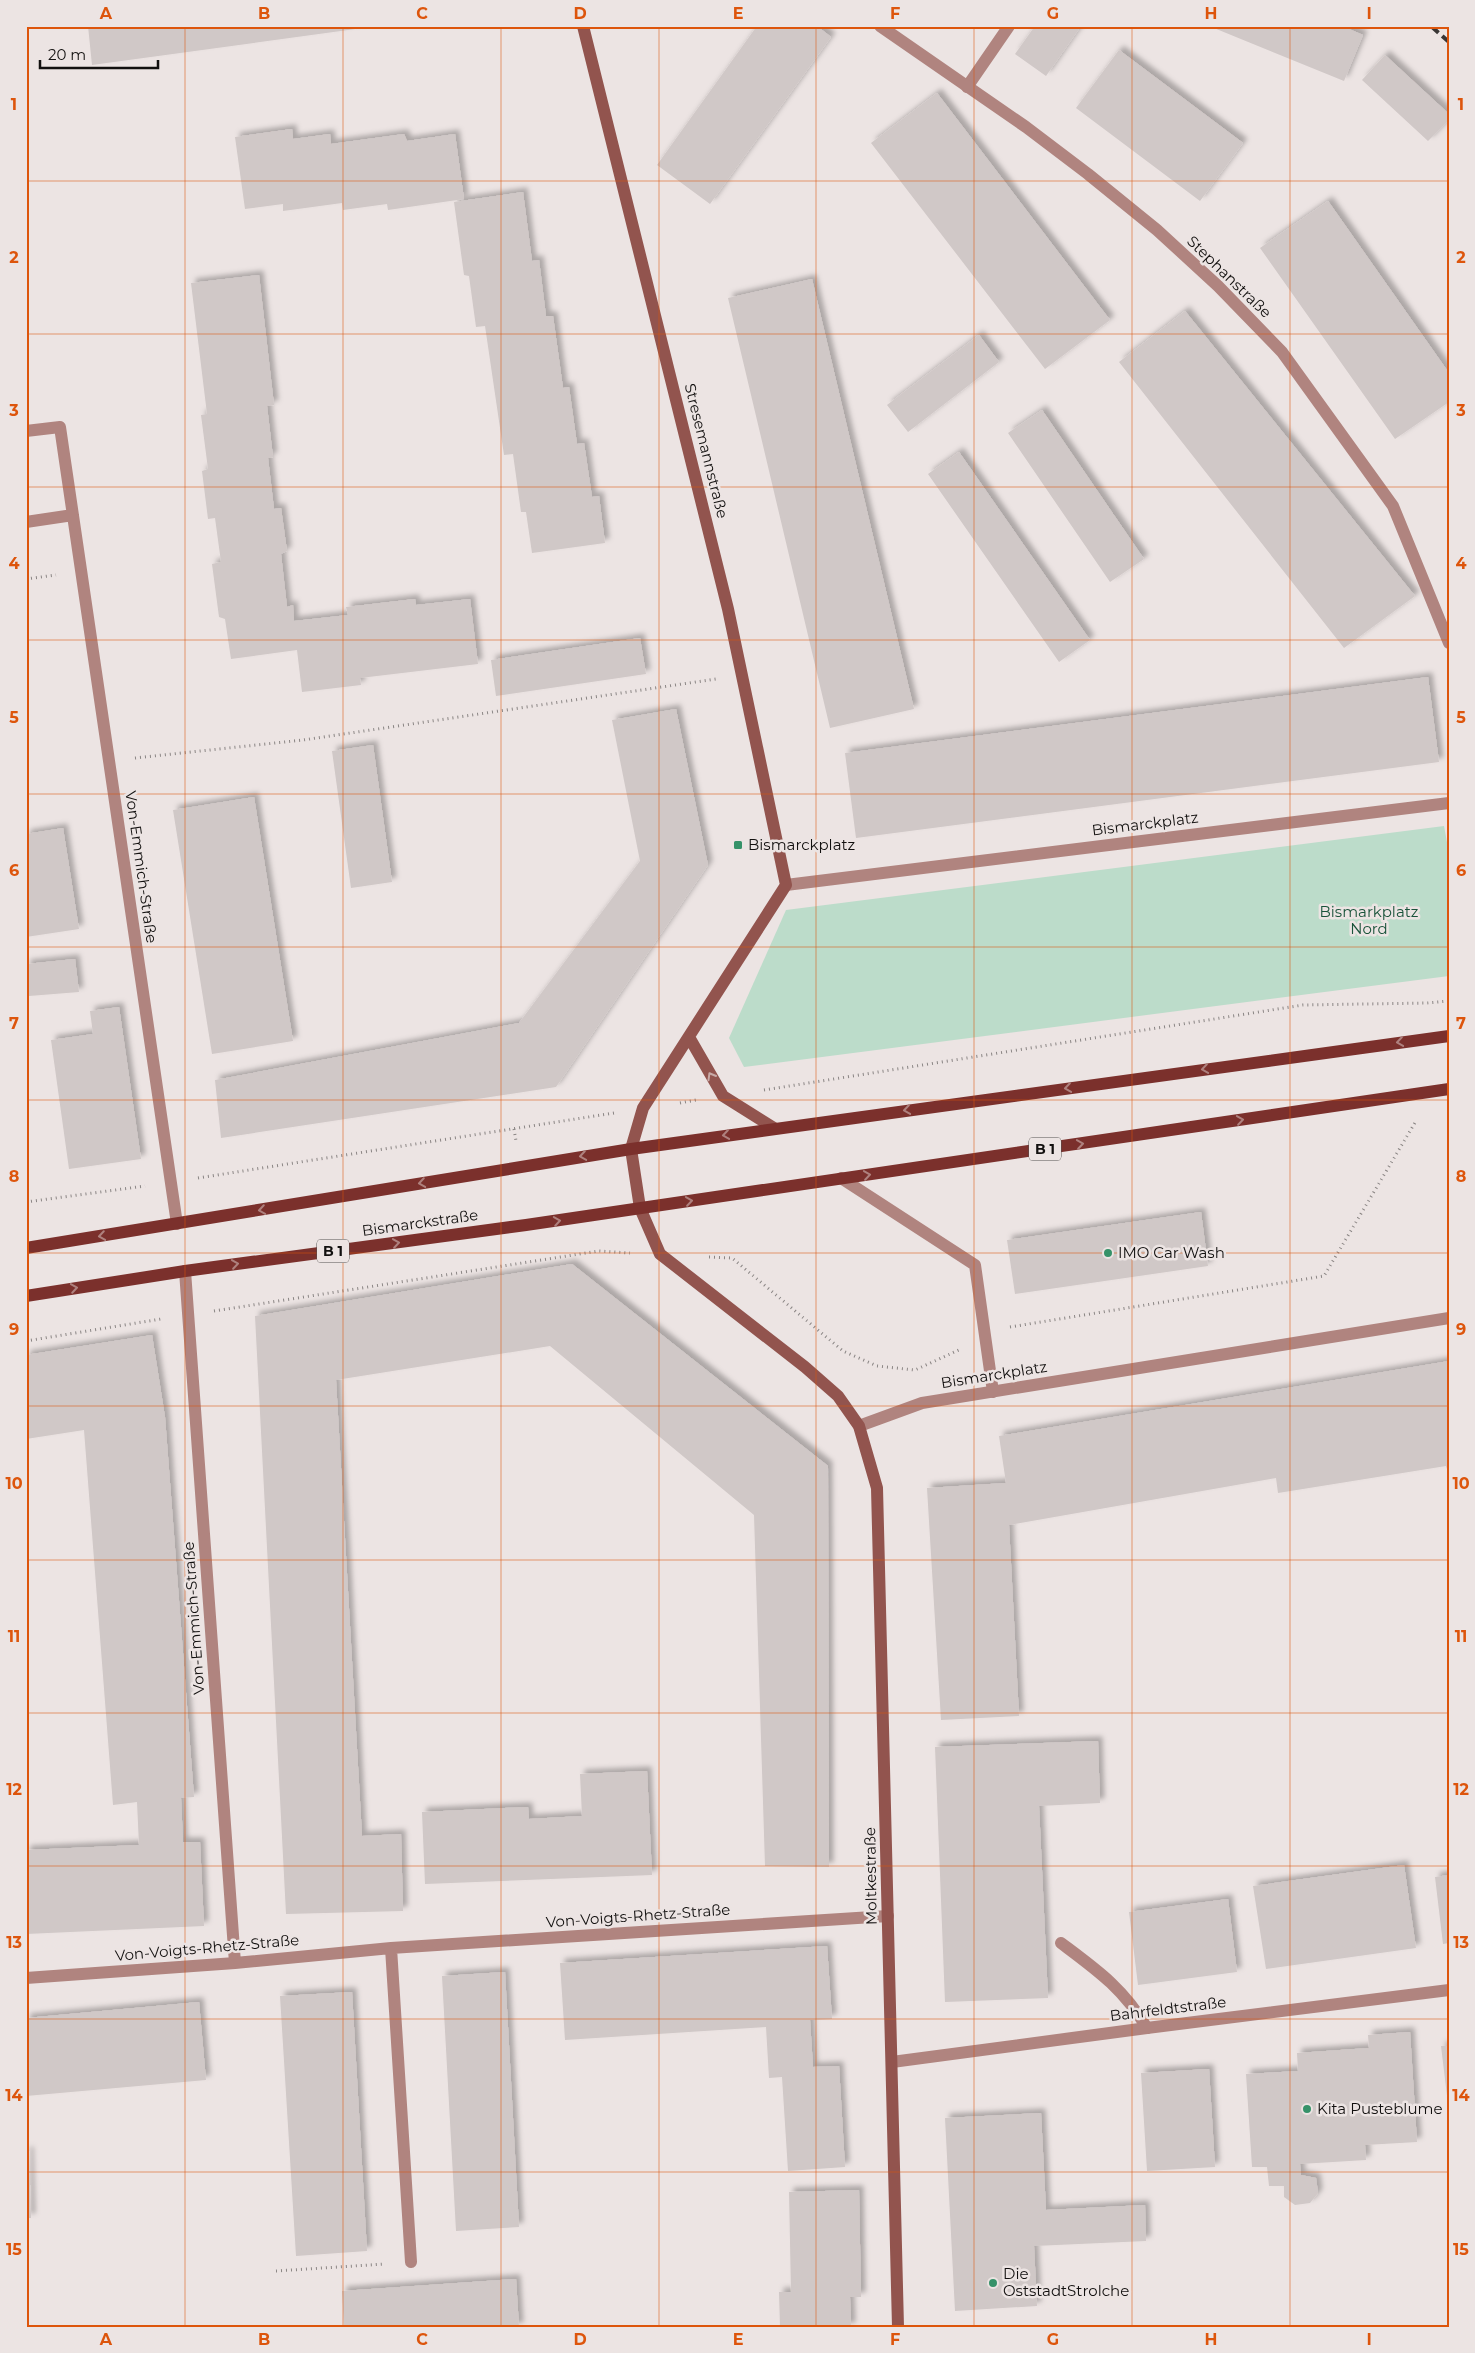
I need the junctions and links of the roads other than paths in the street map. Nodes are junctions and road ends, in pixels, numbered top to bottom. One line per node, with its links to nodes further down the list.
1 (583, 26): 10 (street, Stresemannstraße)
2 (880, 26): 4 (street, Stephanstraße)
3 (1009, 26): 4 (street)
4 (967, 87): 8 (street, Stephanstraße)
5 (26, 431): 6 (street, Von-Emmich-Straße)
6 (73, 516): 7 (street); 18 (street, Von-Emmich-Straße)
7 (26, 522)
8 (1449, 643)
9 (1449, 803): 10 (street, Bismarckplatz)
10 (786, 885): 12 (street)
11 (1449, 1036): 14 (main road, one-way to 14)
12 (689, 1037): 14 (street, one-way to 12); 15 (street)
13 (1449, 1089): 16 (main road, B 1, one-way to 13)
14 (774, 1128): 15 (main road, one-way to 15)
15 (631, 1149): 17 (street); 18 (main road, one-way to 18)
16 (841, 1178): 17 (main road, B 1, one-way to 16); 23 (street)
17 (640, 1208): 20 (main road, Bismarckstraße / B 1, one-way to 17); 24 (street)
18 (177, 1224): 19 (main road, one-way to 19)
19 (26, 1248)
20 (185, 1271): 21 (main road, Bismarckstraße / B 1, one-way to 20); 28 (street, Von-Emmich-Straße)
21 (26, 1296)
22 (1449, 1318): 23 (street, Bismarckplatz)
23 (993, 1392): 24 (street, Bismarckplatz)
24 (859, 1426): 25 (street, Moltkestraße)
25 (888, 1916): 27 (street, Von-Voigts-Rhetz-Straße); 32 (street, Moltkestraße)
26 (1061, 1943): 31 (street)
27 (391, 1948): 28 (street, Von-Voigts-Rhetz-Straße); 33 (street)
28 (235, 1963): 29 (street, Von-Voigts-Rhetz-Straße)
29 (26, 1978)
30 (1449, 1990): 31 (street, Bahrfeldtstraße)
31 (1147, 2028): 32 (street, Bahrfeldtstraße)
32 (892, 2062): 34 (street, Moltkestraße)
33 (411, 2262)
34 (898, 2327)

